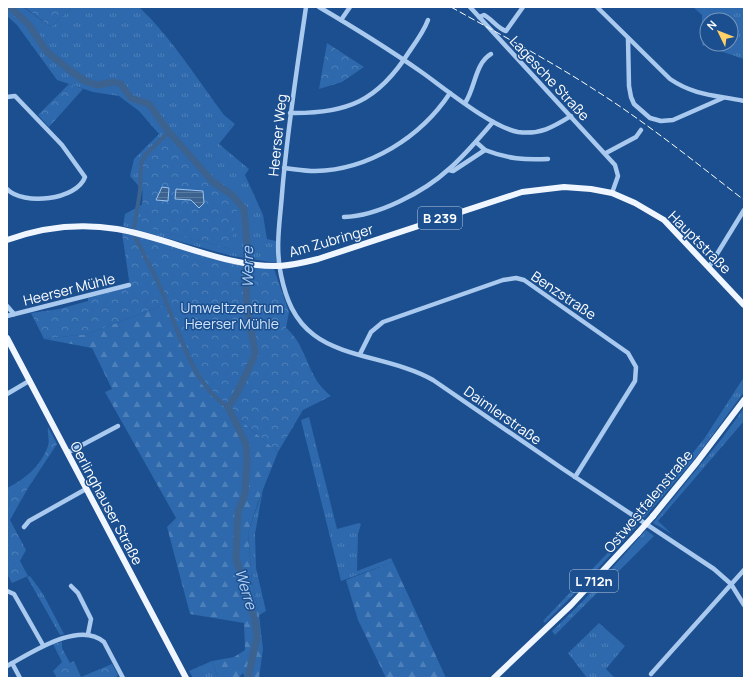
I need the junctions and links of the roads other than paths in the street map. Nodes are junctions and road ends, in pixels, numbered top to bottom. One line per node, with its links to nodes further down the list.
1 (306, 7): 18 (street, Heerser Weg)
2 (319, 7): 8 (street)
3 (350, 7): 8 (street)
4 (470, 7): 7 (street, Lagesche Straße)
5 (523, 7): 7 (street, Lagesche Straße)
6 (596, 7): 10 (street)
7 (479, 17): 19 (street, Lagesche Straße)
8 (341, 20): 12 (street)
9 (428, 20): 12 (street)
10 (628, 38): 15 (street); 15 (street)
11 (491, 54): 17 (street)
12 (404, 61): 13 (street); 18 (street)
13 (450, 93): 17 (street); 26 (street)
14 (7, 97): 28 (street)
15 (723, 98): 16 (street)
16 (744, 101)
17 (465, 103): 20 (street)
18 (290, 113): 26 (street, Heerser Weg)
19 (571, 116): 20 (street); 24 (street, Lagesche Straße)
20 (493, 122): 22 (street)
21 (642, 130): 24 (street)
22 (476, 142): 23 (street); 27 (street)
23 (485, 150): 25 (street); 27 (street)
24 (606, 153): 29 (street, Lagesche Straße)
25 (548, 160)
26 (284, 168): 33 (street, Heerser Weg)
27 (449, 170): 31 (street)
28 (7, 189)
29 (612, 193): 33 (main road, Am Zubringer / B 239); 34 (main road, Hauptstraße / B 239)
30 (744, 210): 34 (street)
31 (344, 217)
32 (7, 240): 33 (main road, Am Zubringer / B 239)
33 (280, 266): 41 (street, Daimlerstraße)
34 (709, 267): 36 (main road, Hauptstraße / B 239)
35 (128, 285): 38 (street, Heerser Mühle)
36 (744, 305)
37 (7, 306): 38 (street, Heerser Mühle)
38 (14, 314): 39 (street, Heerser Mühle)
39 (7, 316)
40 (7, 338): 42 (main road, Oerlinghauser Straße)
41 (360, 354): 47 (street, Daimlerstraße); 47 (street, Benzstraße)
42 (29, 381): 43 (street); 46 (main road, Oerlinghauser Straße)
43 (7, 394)
44 (744, 400): 63 (main road, Ostwestfalenstraße / L 712n, bridge)
45 (118, 426): 46 (street)
46 (67, 453): 48 (main road, Oerlinghauser Straße)
47 (575, 478): 51 (street, Daimlerstraße)
48 (86, 489): 49 (street); 62 (main road, Oerlinghauser Straße)
49 (24, 527)
50 (744, 570): 51 (street)
51 (731, 584): 54 (street, Daimlerstraße); 59 (street)
52 (71, 586): 55 (street)
53 (7, 591): 56 (street)
54 (744, 605)
55 (88, 634): 56 (street); 61 (street)
56 (43, 645): 57 (street)
57 (12, 663): 58 (street); 60 (street)
58 (7, 666)
59 (651, 674)
60 (20, 678)
61 (122, 678)
62 (186, 678)
63 (494, 678)

